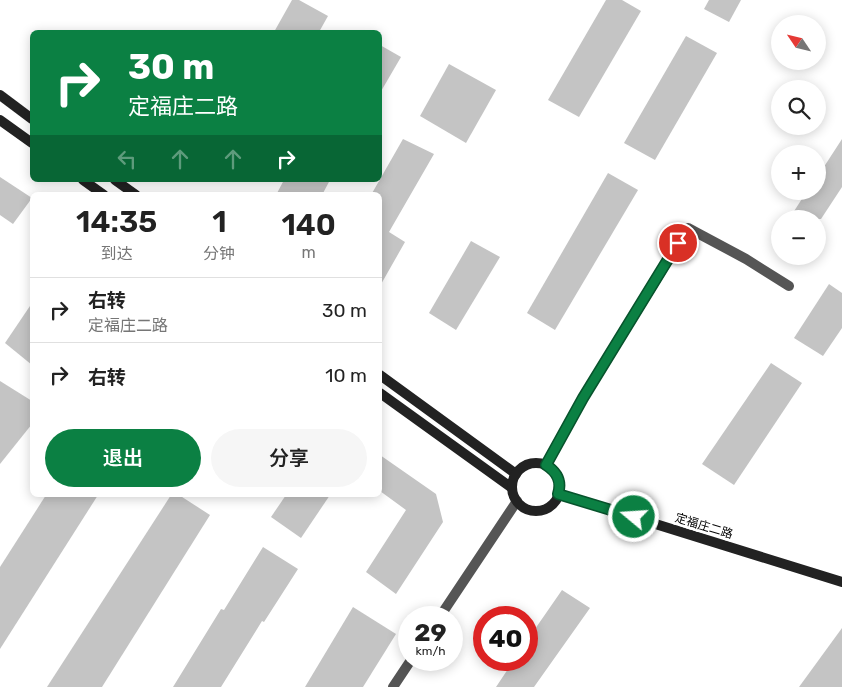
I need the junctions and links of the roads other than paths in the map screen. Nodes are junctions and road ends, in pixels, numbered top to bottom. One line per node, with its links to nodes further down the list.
1 (0, 95): 2 (street)
2 (30, 118)
3 (0, 120): 4 (street)
4 (30, 142)
5 (87, 182): 7 (street)
6 (118, 182): 8 (street)
7 (100, 192)
8 (132, 192)
9 (789, 286): 12 (street)
10 (382, 375): 13 (street)
11 (382, 394): 14 (street)
12 (546, 465): 13 (street); 15 (street)
13 (516, 474): 14 (street)
14 (512, 488): 16 (street)
15 (558, 494): 16 (street); 17 (street, 定福庄二路)
16 (517, 500): 18 (street)
17 (842, 582)
18 (447, 606)
19 (404, 671): 20 (street)
20 (393, 687)

